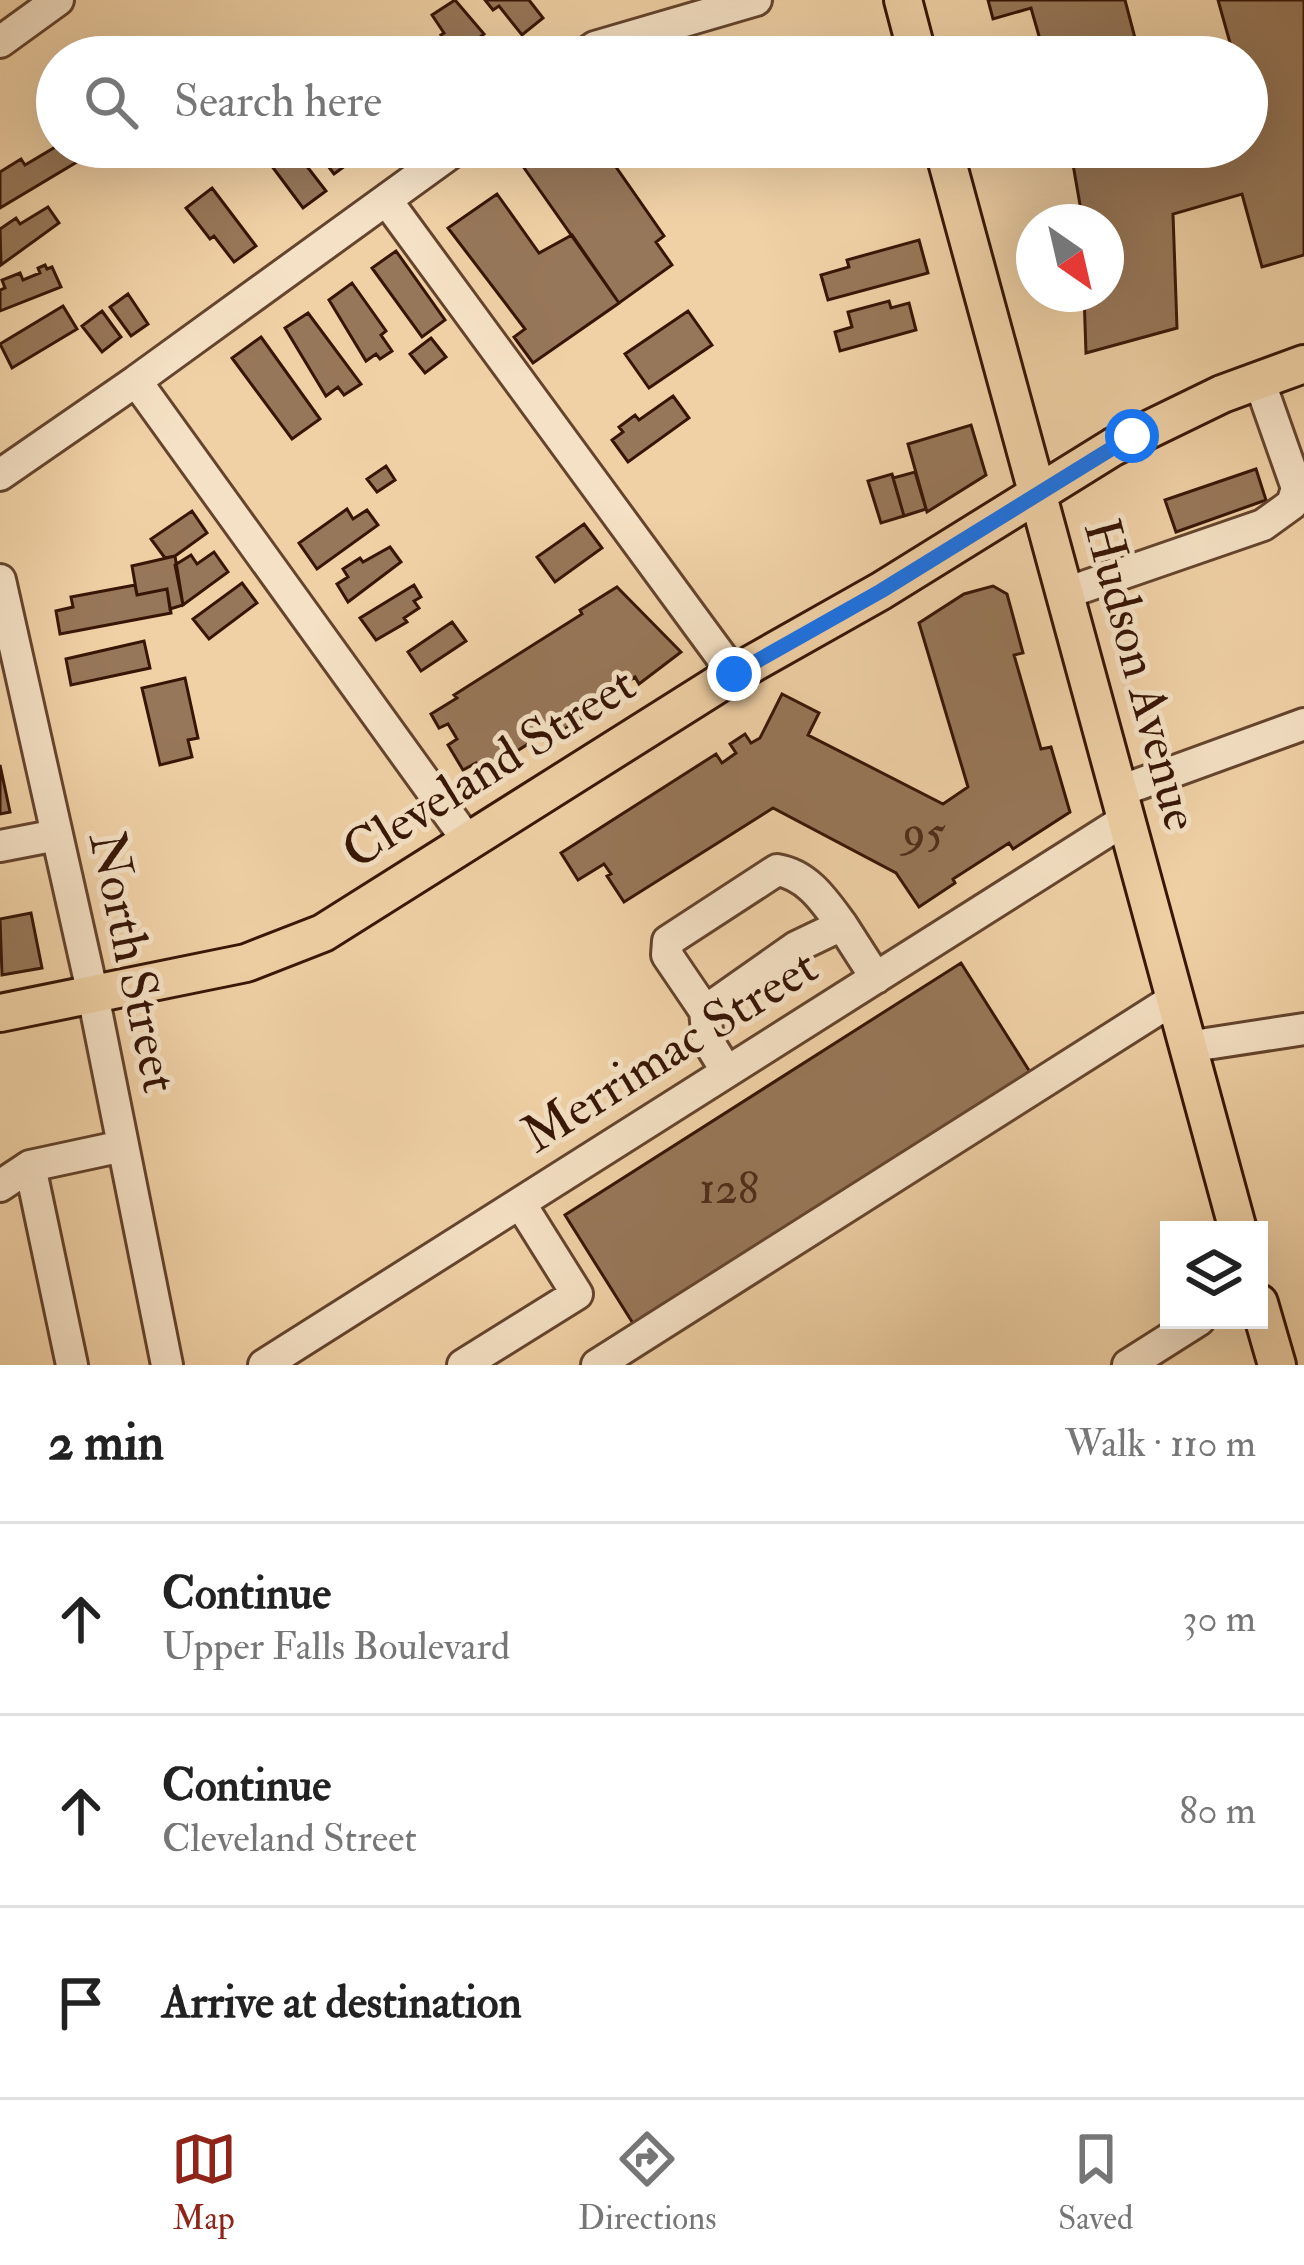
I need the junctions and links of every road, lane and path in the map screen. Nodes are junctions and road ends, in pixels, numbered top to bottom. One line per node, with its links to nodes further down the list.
1 (58, 0): 6 (street)
2 (756, 0): 4 (street)
3 (903, 0): 5 (main road)
4 (633, 36)
5 (912, 36)
6 (0, 42)
7 (431, 168): 9 (street)
8 (949, 168): 14 (main road, Hudson Avenue)
9 (387, 201): 12 (street); 17 (street)
10 (1304, 364): 11 (main road, Cleveland Street)
11 (1259, 380): 14 (main road, Cleveland Street); 16 (street)
12 (136, 381): 13 (street); 21 (street)
13 (0, 475)
14 (1038, 491): 16 (main road, Hudson Avenue); 17 (main road, Cleveland Street)
15 (0, 580): 20 (street, North Street)
16 (1066, 593): 19 (main road, Hudson Avenue)
17 (734, 674): 21 (main road, Cleveland Street)
18 (1304, 724): 19 (street, Merrimac Street)
19 (1124, 804): 24 (street, Merrimac Street); 26 (main road, Hudson Avenue)
20 (57, 835): 22 (street); 25 (street, North Street)
21 (469, 842): 25 (main road, Cleveland Street)
22 (0, 846)
23 (842, 925): 24 (street); 27 (street); 27 (street)
24 (876, 977): 31 (street, Merrimac Street)
25 (93, 995): 28 (main road, Cleveland Street); 32 (street, North Street)
26 (1174, 999): 30 (main road, Hudson Avenue); 43 (street)
27 (705, 1011): 31 (street)
28 (0, 1013)
29 (1304, 1029): 30 (street)
30 (1187, 1047): 36 (main road, Hudson Avenue)
31 (727, 1072): 35 (street, Merrimac Street)
32 (123, 1146): 33 (street); 40 (street, North Street)
33 (30, 1166): 34 (street); 39 (street)
34 (0, 1186)
35 (520, 1203): 41 (street, Merrimac Street); 42 (street)
36 (1235, 1221)
37 (1185, 1329): 44 (street)
38 (1267, 1329): 45 (main road)
39 (72, 1365)
40 (167, 1365)
41 (264, 1365)
42 (464, 1365)
43 (597, 1365)
44 (1128, 1365)
45 (1277, 1365)

